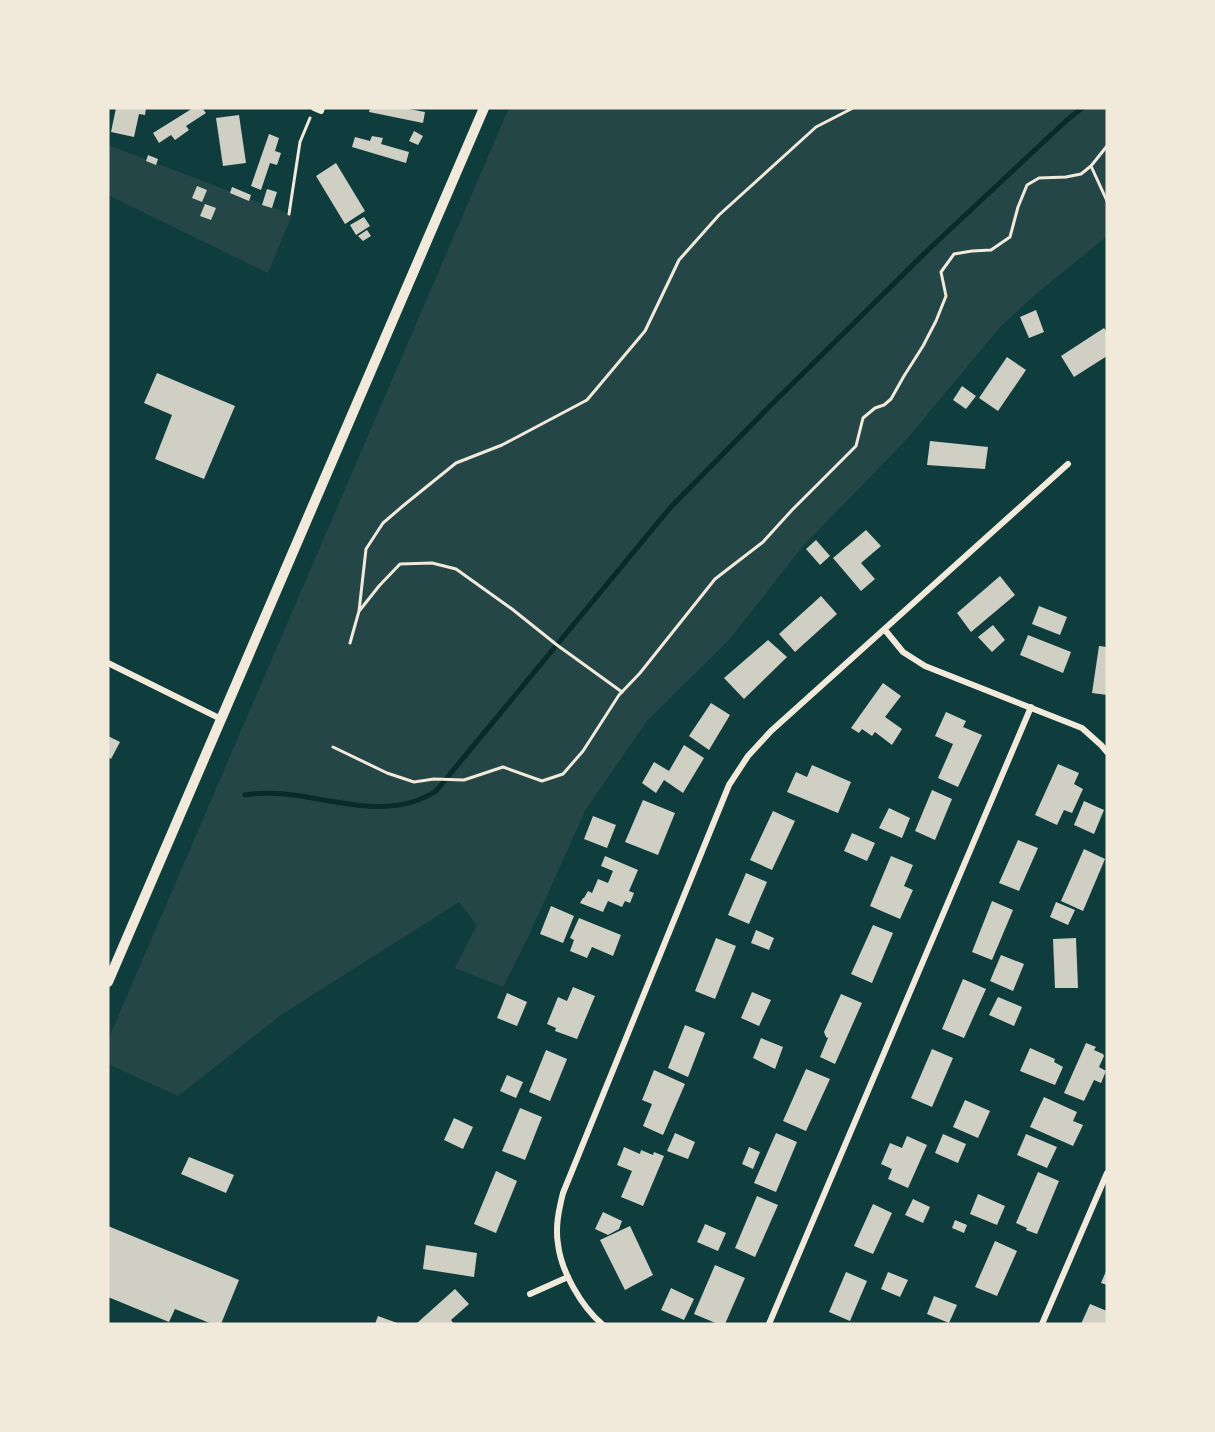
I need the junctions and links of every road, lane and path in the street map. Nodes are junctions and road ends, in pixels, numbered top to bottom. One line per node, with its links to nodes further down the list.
1 (314, 108): 2 (street)
2 (322, 108)
3 (484, 108): 17 (street)
4 (853, 108): 11 (path)
5 (310, 116): 9 (path)
6 (1107, 146): 7 (path)
7 (1091, 166): 8 (path); 15 (path)
8 (1107, 201)
9 (289, 214)
10 (1068, 464): 12 (street)
11 (359, 611): 13 (path); 15 (path)
12 (885, 630): 16 (street); 22 (street)
13 (350, 643)
14 (108, 663): 17 (street)
15 (622, 692): 18 (path)
16 (1031, 707): 19 (street); 25 (street)
17 (221, 719): 20 (street)
18 (333, 747)
19 (1107, 752)
20 (108, 982)
21 (1107, 1173): 26 (street)
22 (568, 1277): 23 (street); 24 (street)
23 (530, 1294)
24 (602, 1324)
25 (769, 1324)
26 (1042, 1324)

